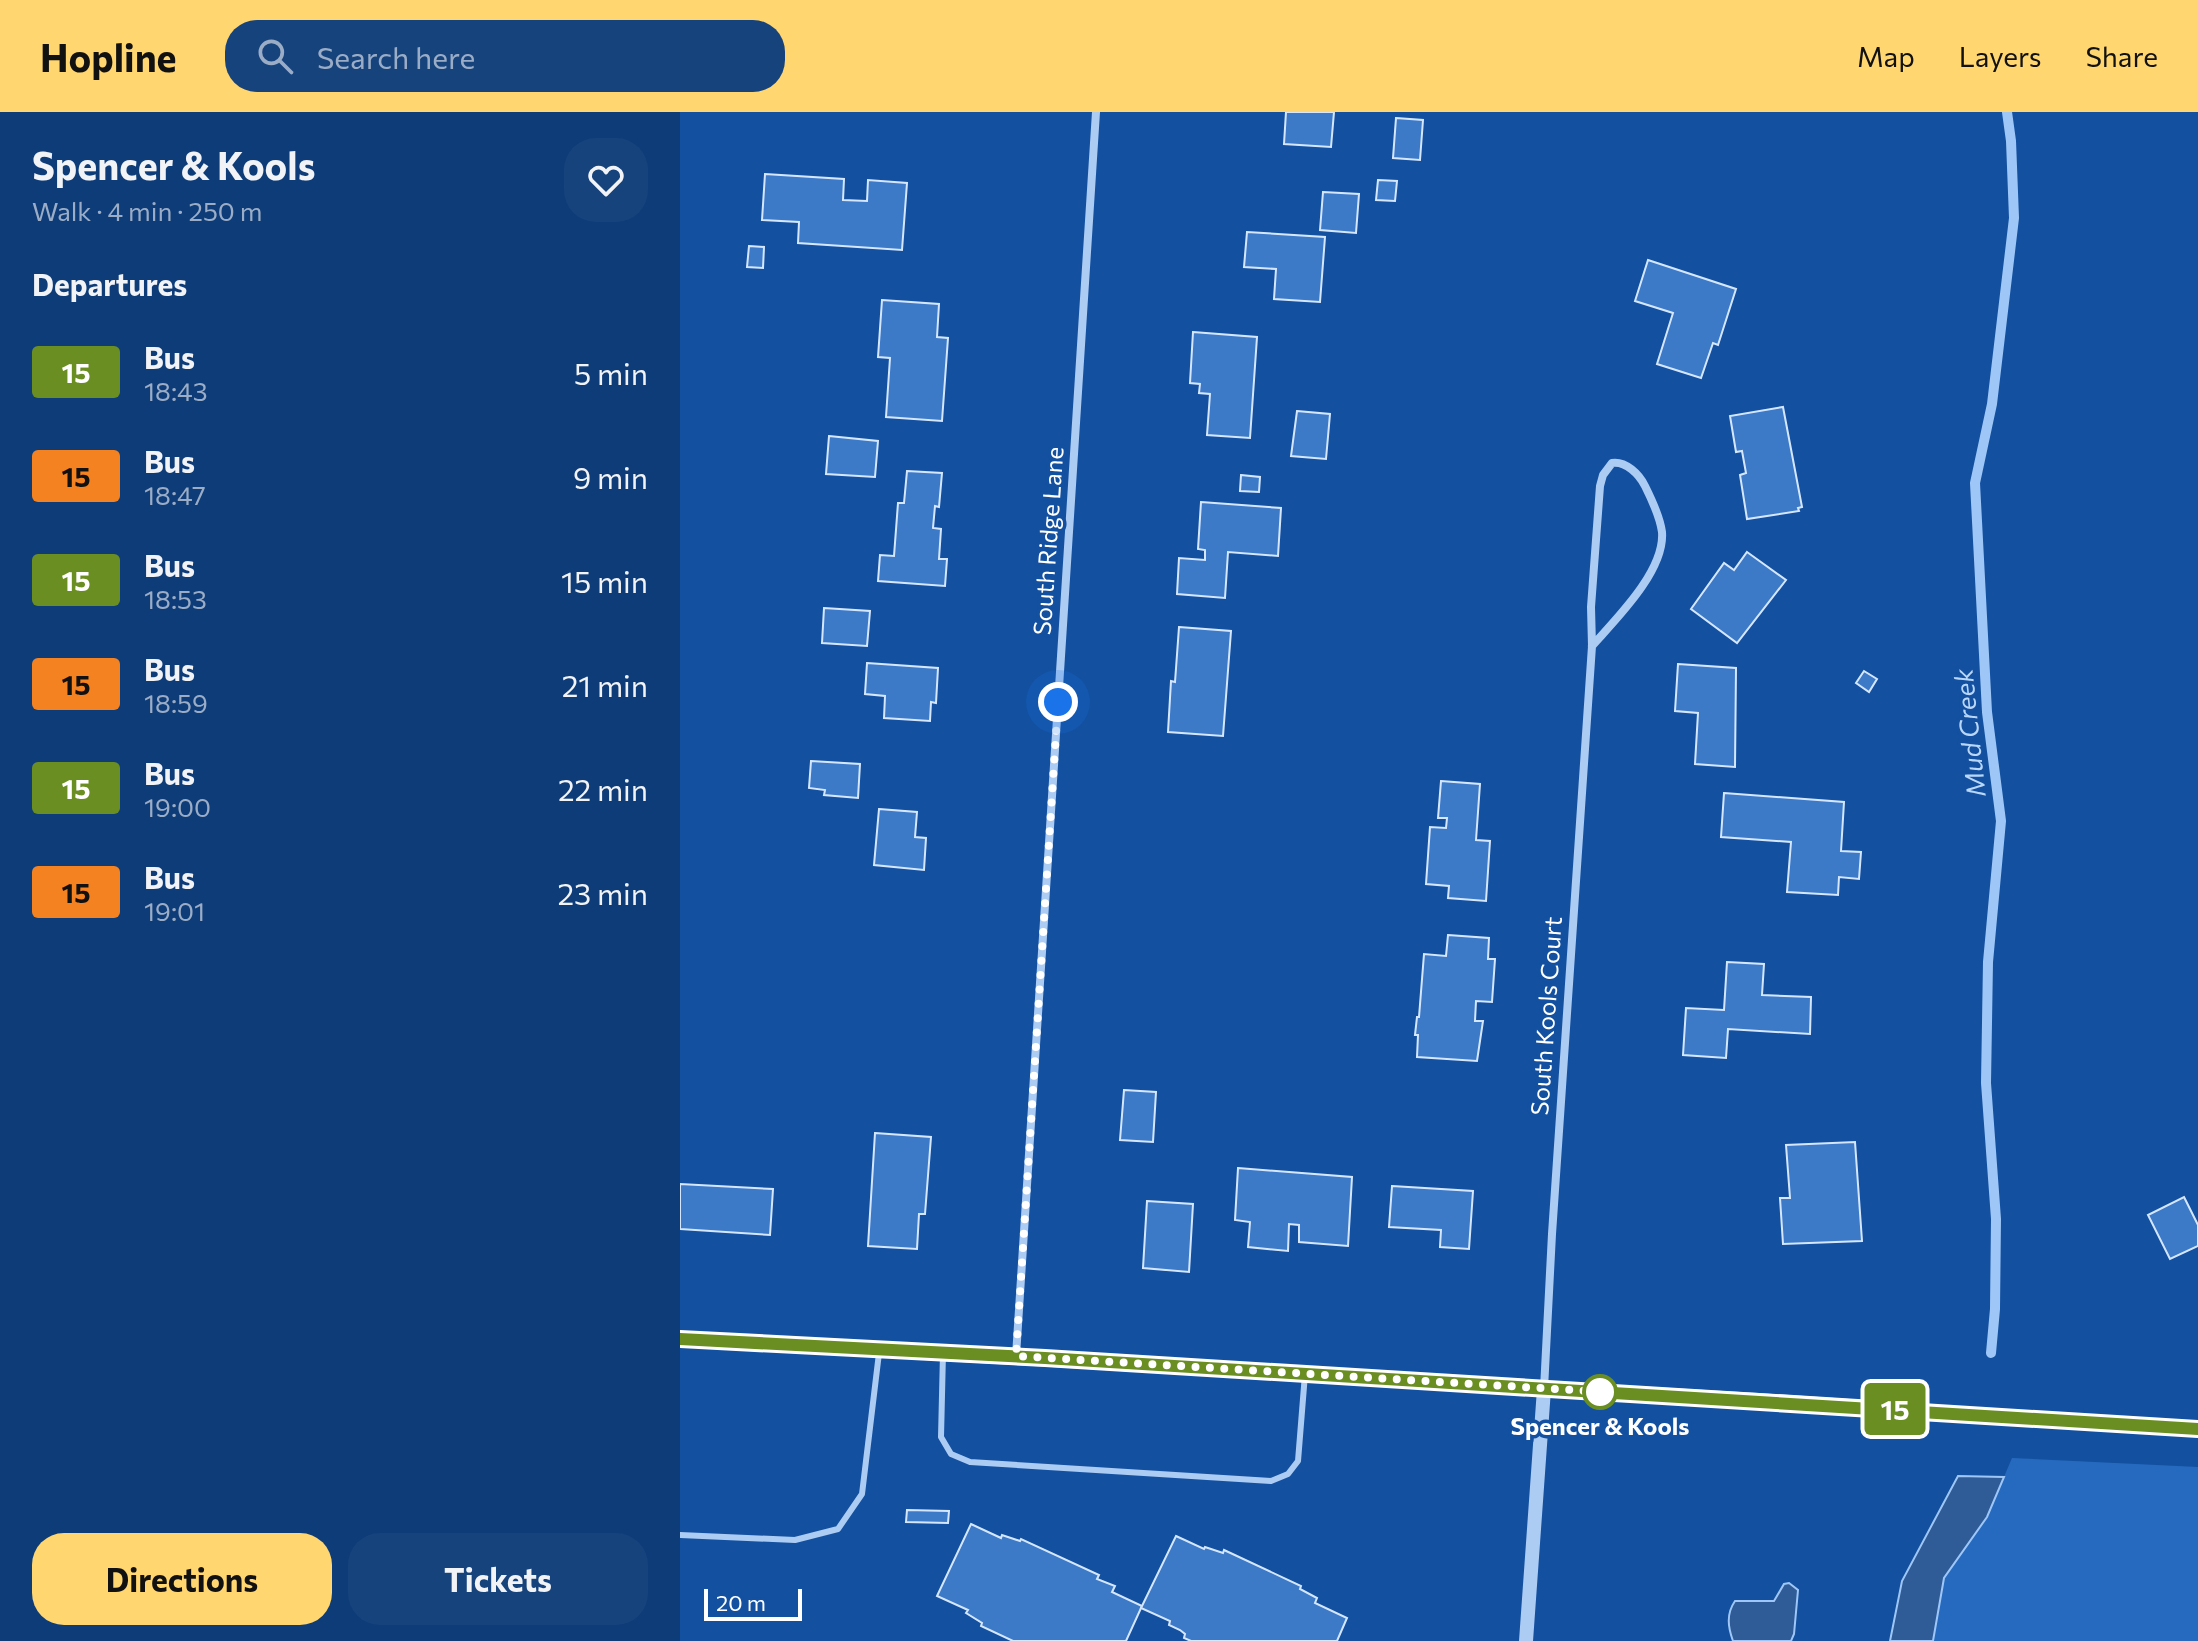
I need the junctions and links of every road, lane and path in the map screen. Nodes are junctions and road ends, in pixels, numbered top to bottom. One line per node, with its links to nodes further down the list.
1 (1096, 112): 6 (street, South Ridge Lane)
2 (1592, 646): 2 (street, South Kools Court); 8 (street, South Kools Court)
3 (680, 1339): 4 (street)
4 (879, 1349): 5 (street); 10 (lane)
5 (943, 1353): 6 (street); 7 (lane)
6 (1016, 1356): 7 (street)
7 (1305, 1374): 8 (street)
8 (1544, 1389): 9 (street); 11 (street)
9 (2198, 1429)
10 (680, 1535)
11 (1526, 1641)

